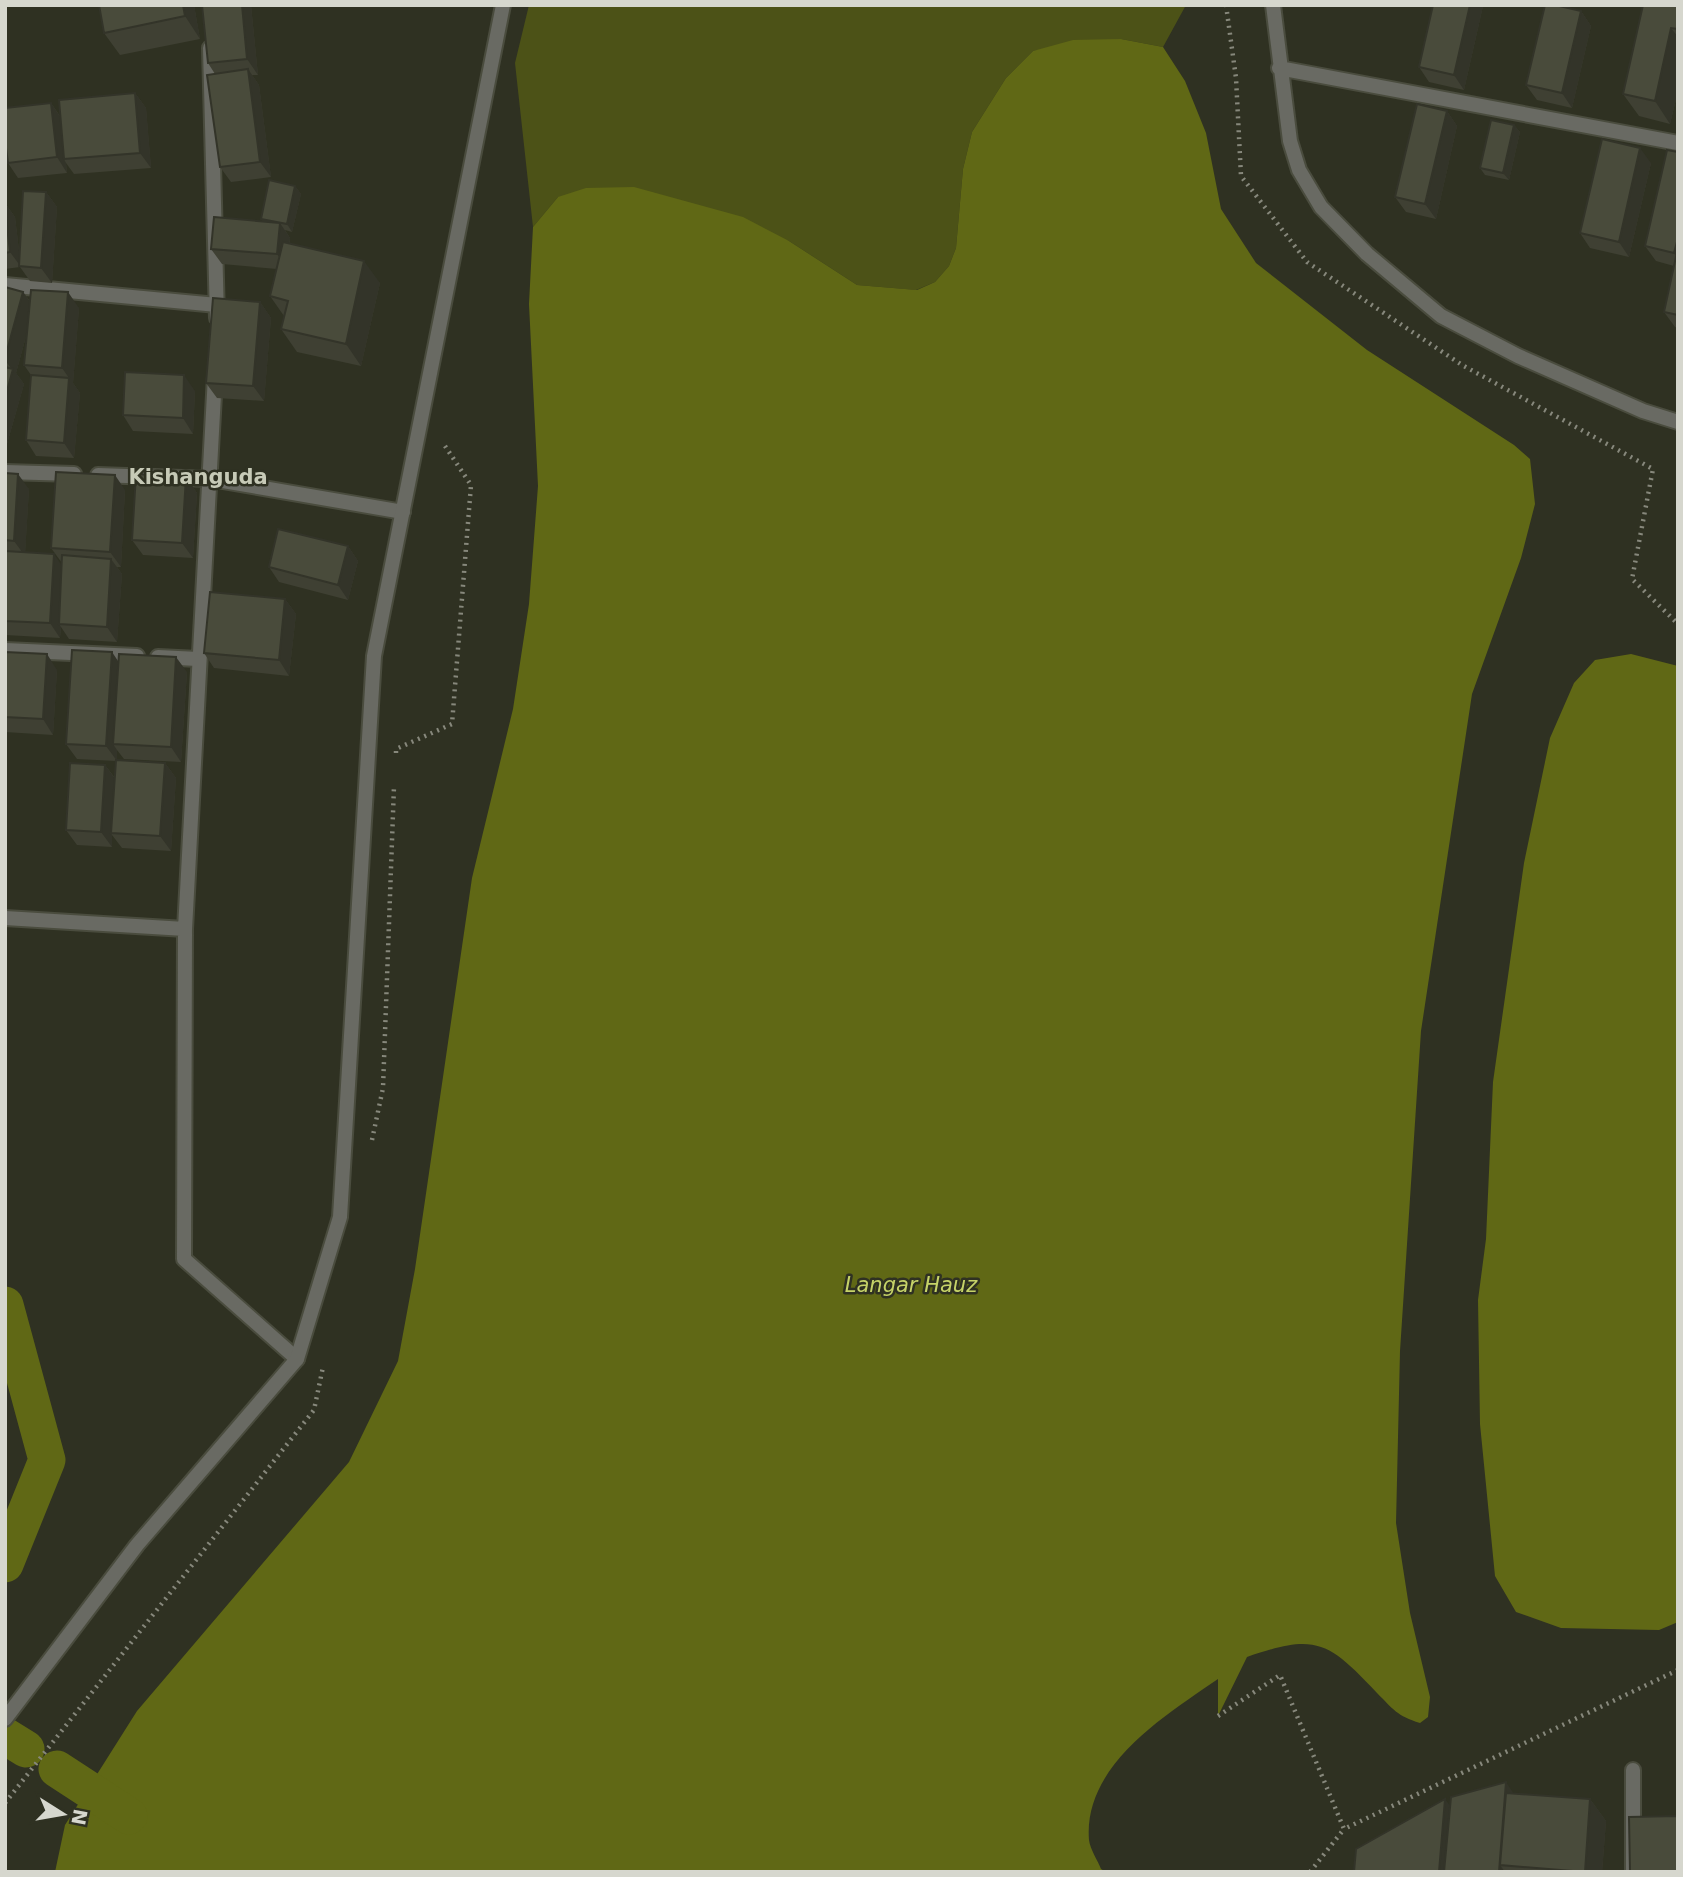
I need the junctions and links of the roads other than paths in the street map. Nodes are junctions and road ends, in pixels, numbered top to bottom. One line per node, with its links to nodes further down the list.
1 (503, 5): 13 (street)
2 (1273, 5): 4 (street)
3 (208, 36): 7 (street)
4 (1279, 68): 5 (street); 10 (street)
5 (1678, 143)
6 (5, 285): 7 (street)
7 (217, 305): 8 (street)
8 (216, 332)
9 (215, 359): 12 (street)
10 (1678, 422)
11 (5, 472): 12 (street)
12 (211, 479): 13 (street); 15 (street)
13 (403, 512): 18 (street)
14 (5, 650): 15 (street)
15 (198, 659): 17 (street)
16 (5, 918): 17 (street)
17 (185, 929): 18 (street)
18 (297, 1359): 19 (street)
19 (5, 1719)
20 (1633, 1770): 21 (street)
21 (1633, 1872)

